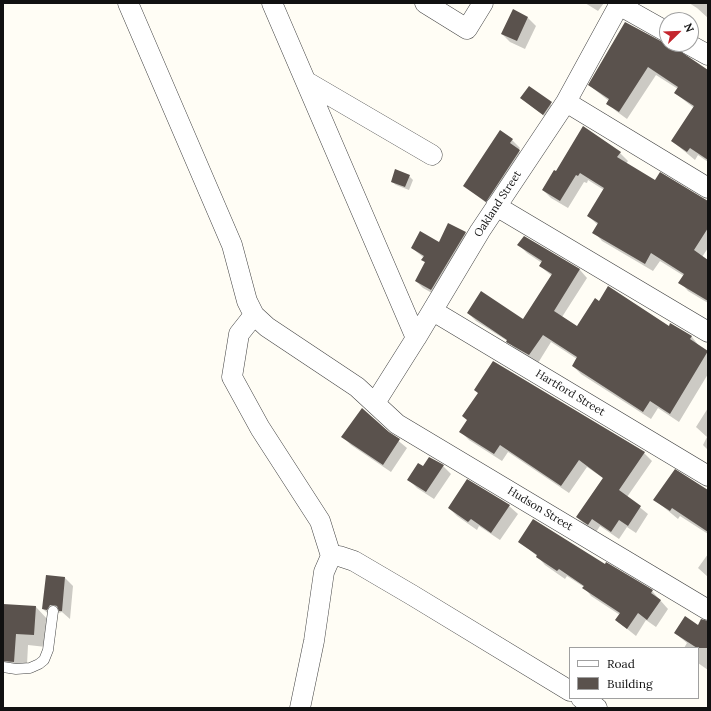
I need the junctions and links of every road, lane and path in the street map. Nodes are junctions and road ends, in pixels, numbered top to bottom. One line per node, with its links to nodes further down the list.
1 (128, 3): 14 (street)
2 (272, 3): 8 (street)
3 (425, 3): 4 (street)
4 (483, 3)
5 (659, 28): 9 (street, Oakland Street)
6 (699, 50): 7 (street)
7 (708, 55)
8 (307, 82): 10 (street); 16 (street)
9 (566, 102): 11 (street); 12 (street, Oakland Street)
10 (432, 155)
11 (708, 188)
12 (496, 206): 13 (street, Oakland Street); 15 (street)
13 (433, 311): 16 (street, Oakland Street); 18 (street, Hartford Street)
14 (254, 315): 17 (street, Hudson Street); 19 (street)
15 (708, 332)
16 (416, 338): 17 (street, Oakland Street)
17 (375, 402): 20 (street, Hudson Street)
18 (708, 476)
19 (331, 556): 23 (street); 25 (street)
20 (708, 610)
21 (53, 611): 22 (lane)
22 (3, 667)
23 (569, 690)
24 (583, 699): 26 (street)
25 (300, 708)
26 (597, 708)

